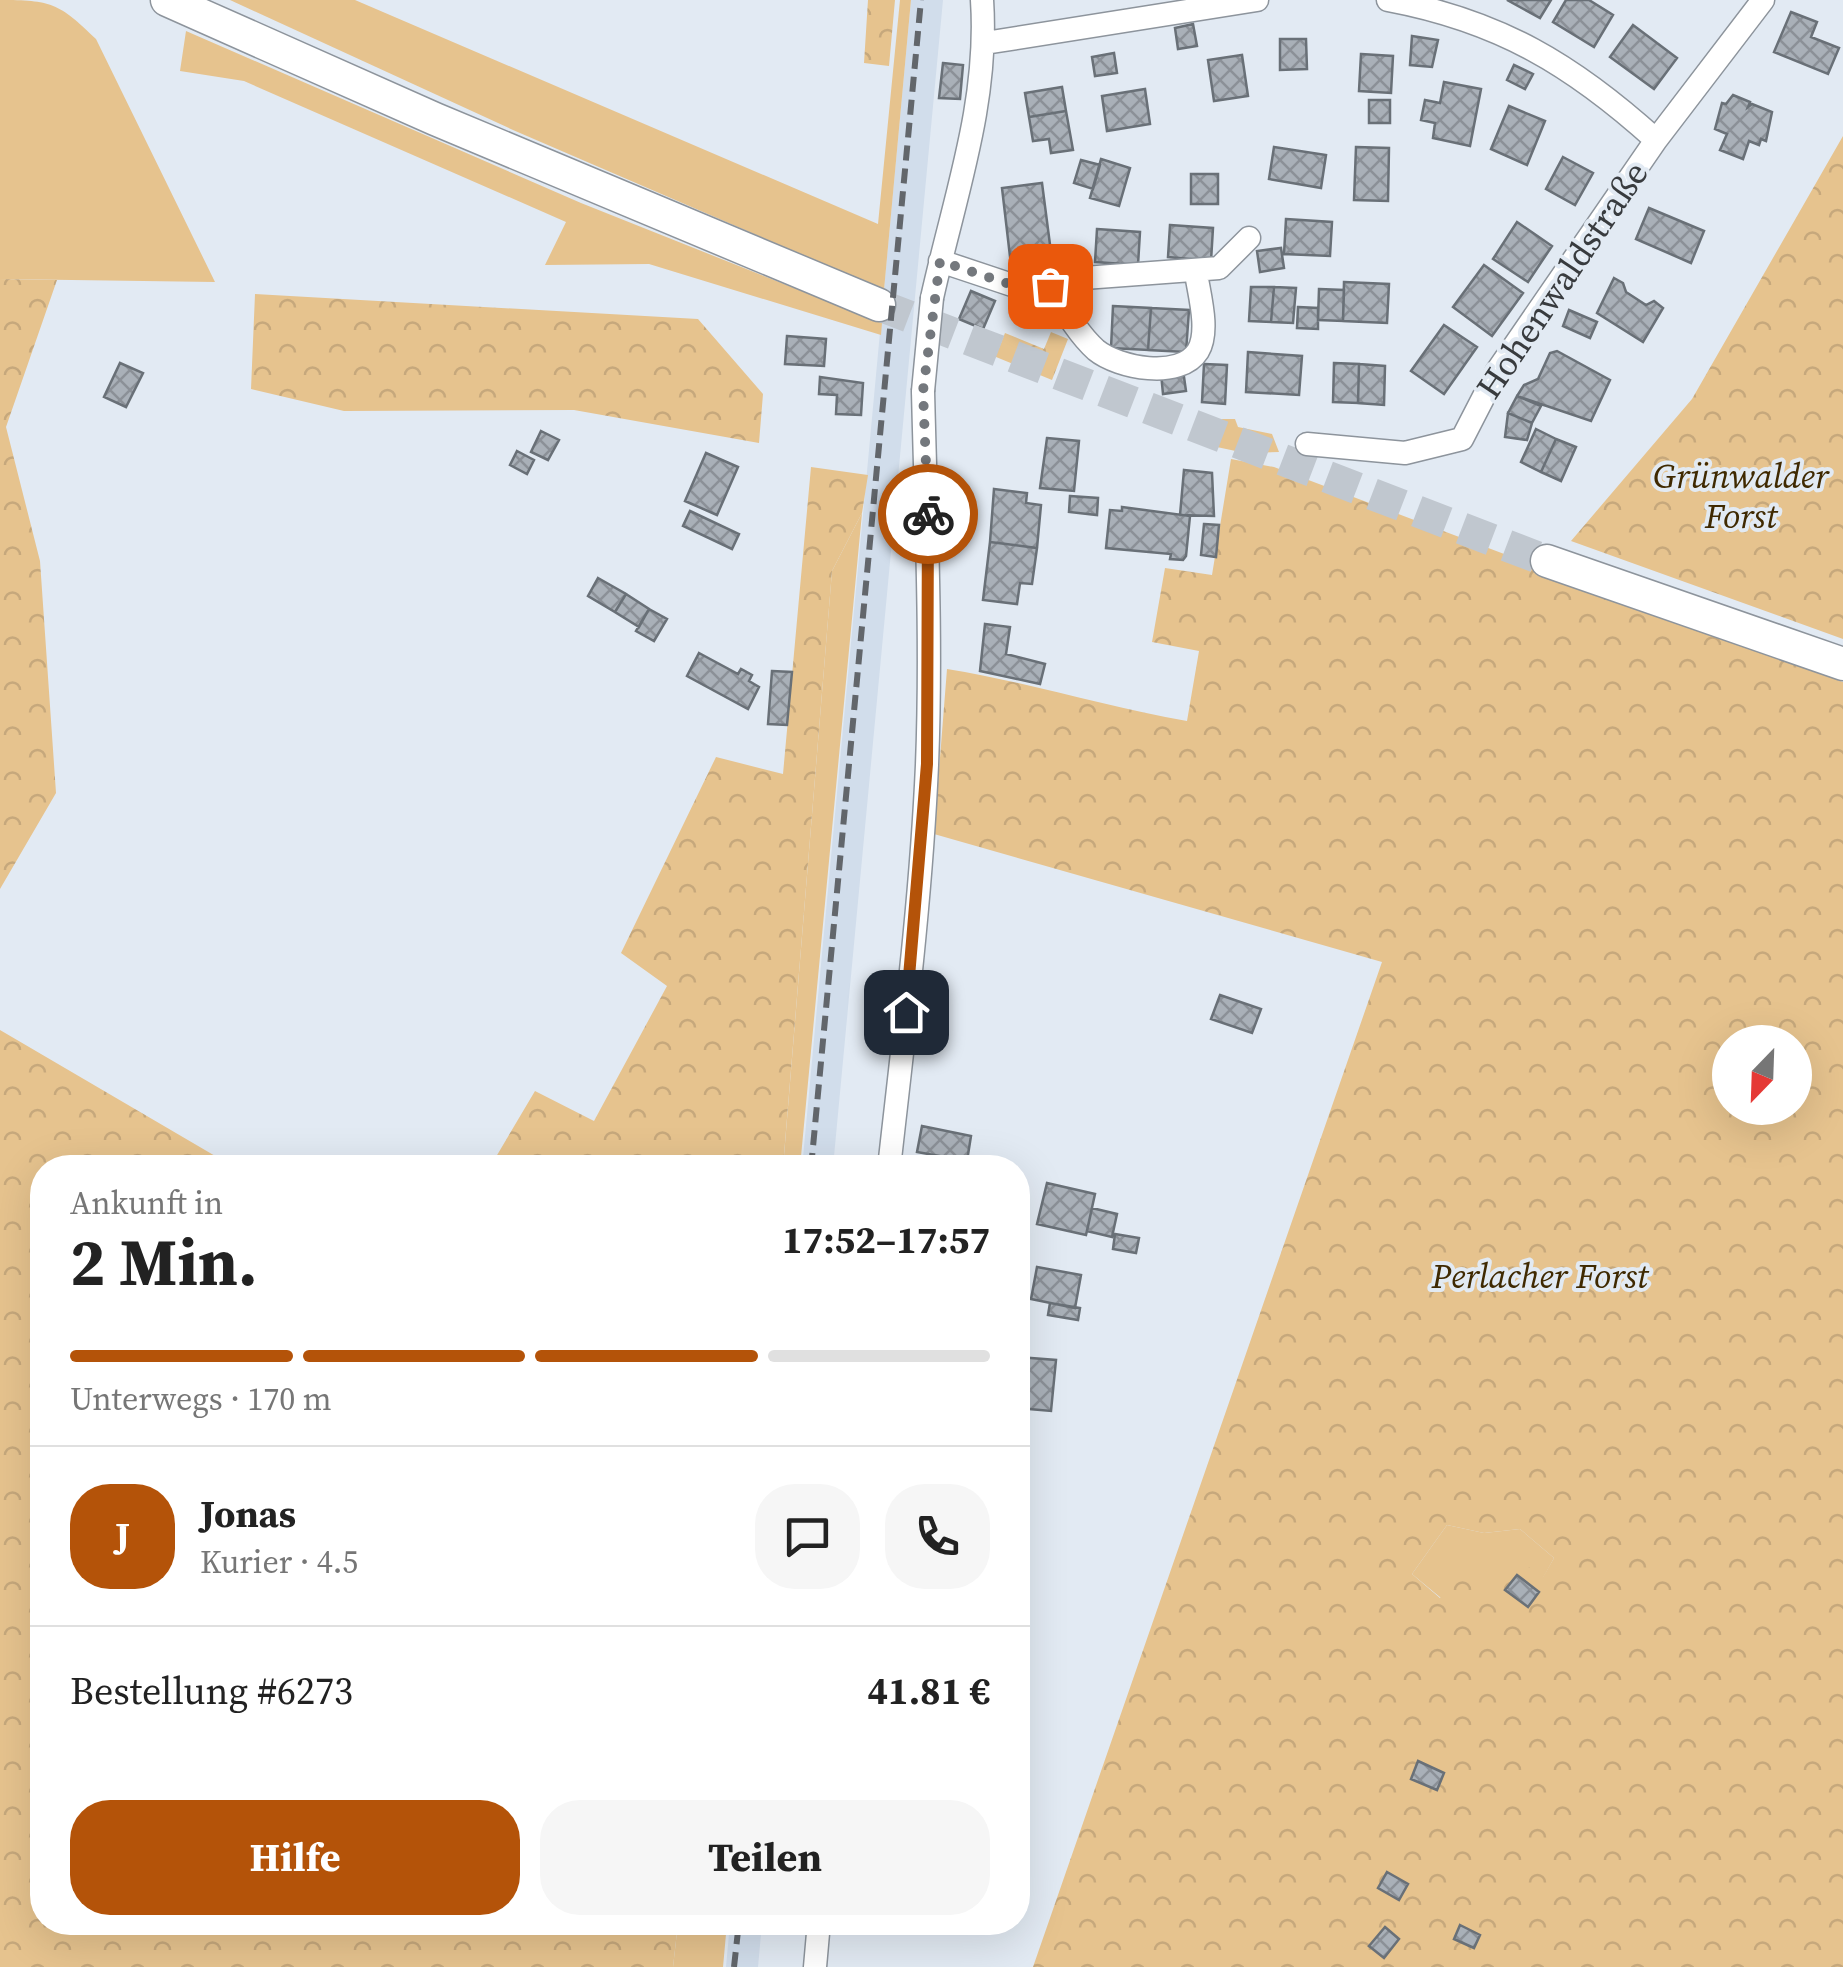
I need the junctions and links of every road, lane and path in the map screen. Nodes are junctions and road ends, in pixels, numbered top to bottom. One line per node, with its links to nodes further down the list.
1 (167, 0): 12 (main road)
2 (982, 0): 6 (street)
3 (1257, 0): 6 (street)
4 (1388, 0): 7 (street)
5 (1763, 0): 7 (street, Hohenwaldstraße)
6 (985, 42): 9 (street)
7 (1656, 140): 13 (street, Hohenwaldstraße)
8 (1249, 238): 10 (street)
9 (940, 261): 11 (street); 16 (street, bridge)
10 (1196, 273): 11 (street); 11 (street)
11 (1050, 286)
12 (878, 305)
13 (1307, 444)
14 (1547, 561): 15 (main road)
15 (1843, 664)
16 (890, 1155)
17 (818, 1935): 18 (street)
18 (815, 1967)

